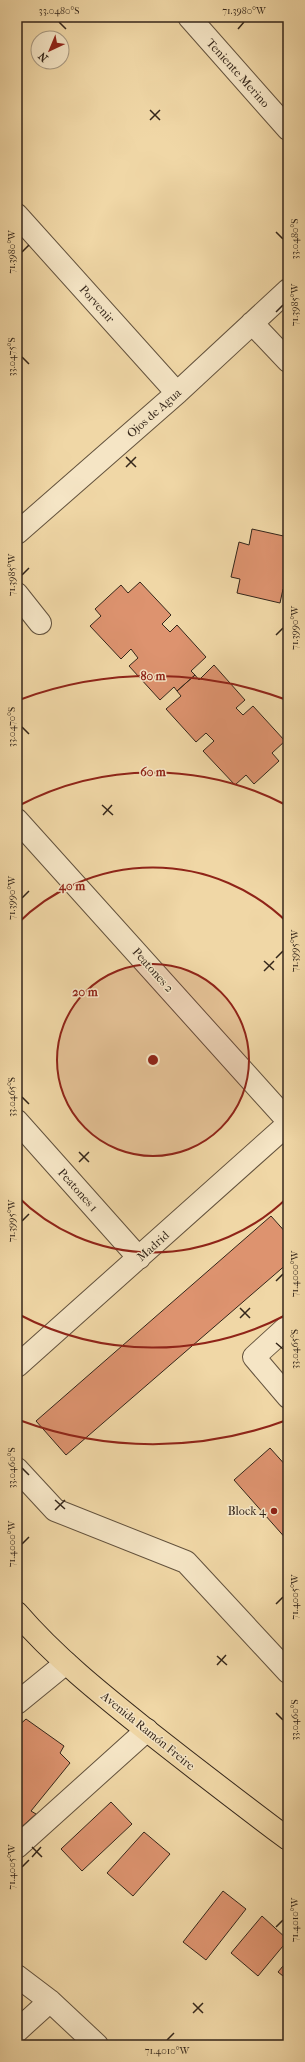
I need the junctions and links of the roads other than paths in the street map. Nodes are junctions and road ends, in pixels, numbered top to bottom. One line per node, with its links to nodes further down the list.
1 (189, 17): 2 (street, Teniente Merino)
2 (287, 127)
3 (17, 215): 7 (street, Porvenir)
4 (288, 290): 5 (street, Ojos de Agua)
5 (252, 324): 6 (street); 7 (street, Ojos de Agua)
6 (288, 361)
7 (177, 393): 8 (street, Ojos de Agua)
8 (17, 533)
9 (17, 594): 10 (street)
10 (40, 623)
11 (17, 820): 13 (street, Peatones 2)
12 (17, 1121): 15 (street, Peatones 1)
13 (288, 1121)
14 (288, 1124): 15 (street, Madrid)
15 (139, 1258): 17 (street, Madrid)
16 (288, 1326): 18 (street)
17 (17, 1366)
18 (288, 1397)
19 (17, 1469): 22 (street)
20 (17, 1613): 21 (main road, Avenida Ramón Freire)
21 (66, 1663): 23 (street); 24 (main road, Avenida Ramón Freire)
22 (288, 1672)
23 (17, 1703)
24 (147, 1730): 25 (main road, Avenida Ramón Freire); 26 (street)
25 (288, 1839)
26 (17, 1846)
27 (17, 1976): 28 (street)
28 (50, 2001): 29 (street); 30 (street)
29 (17, 2031)
30 (97, 2045)

